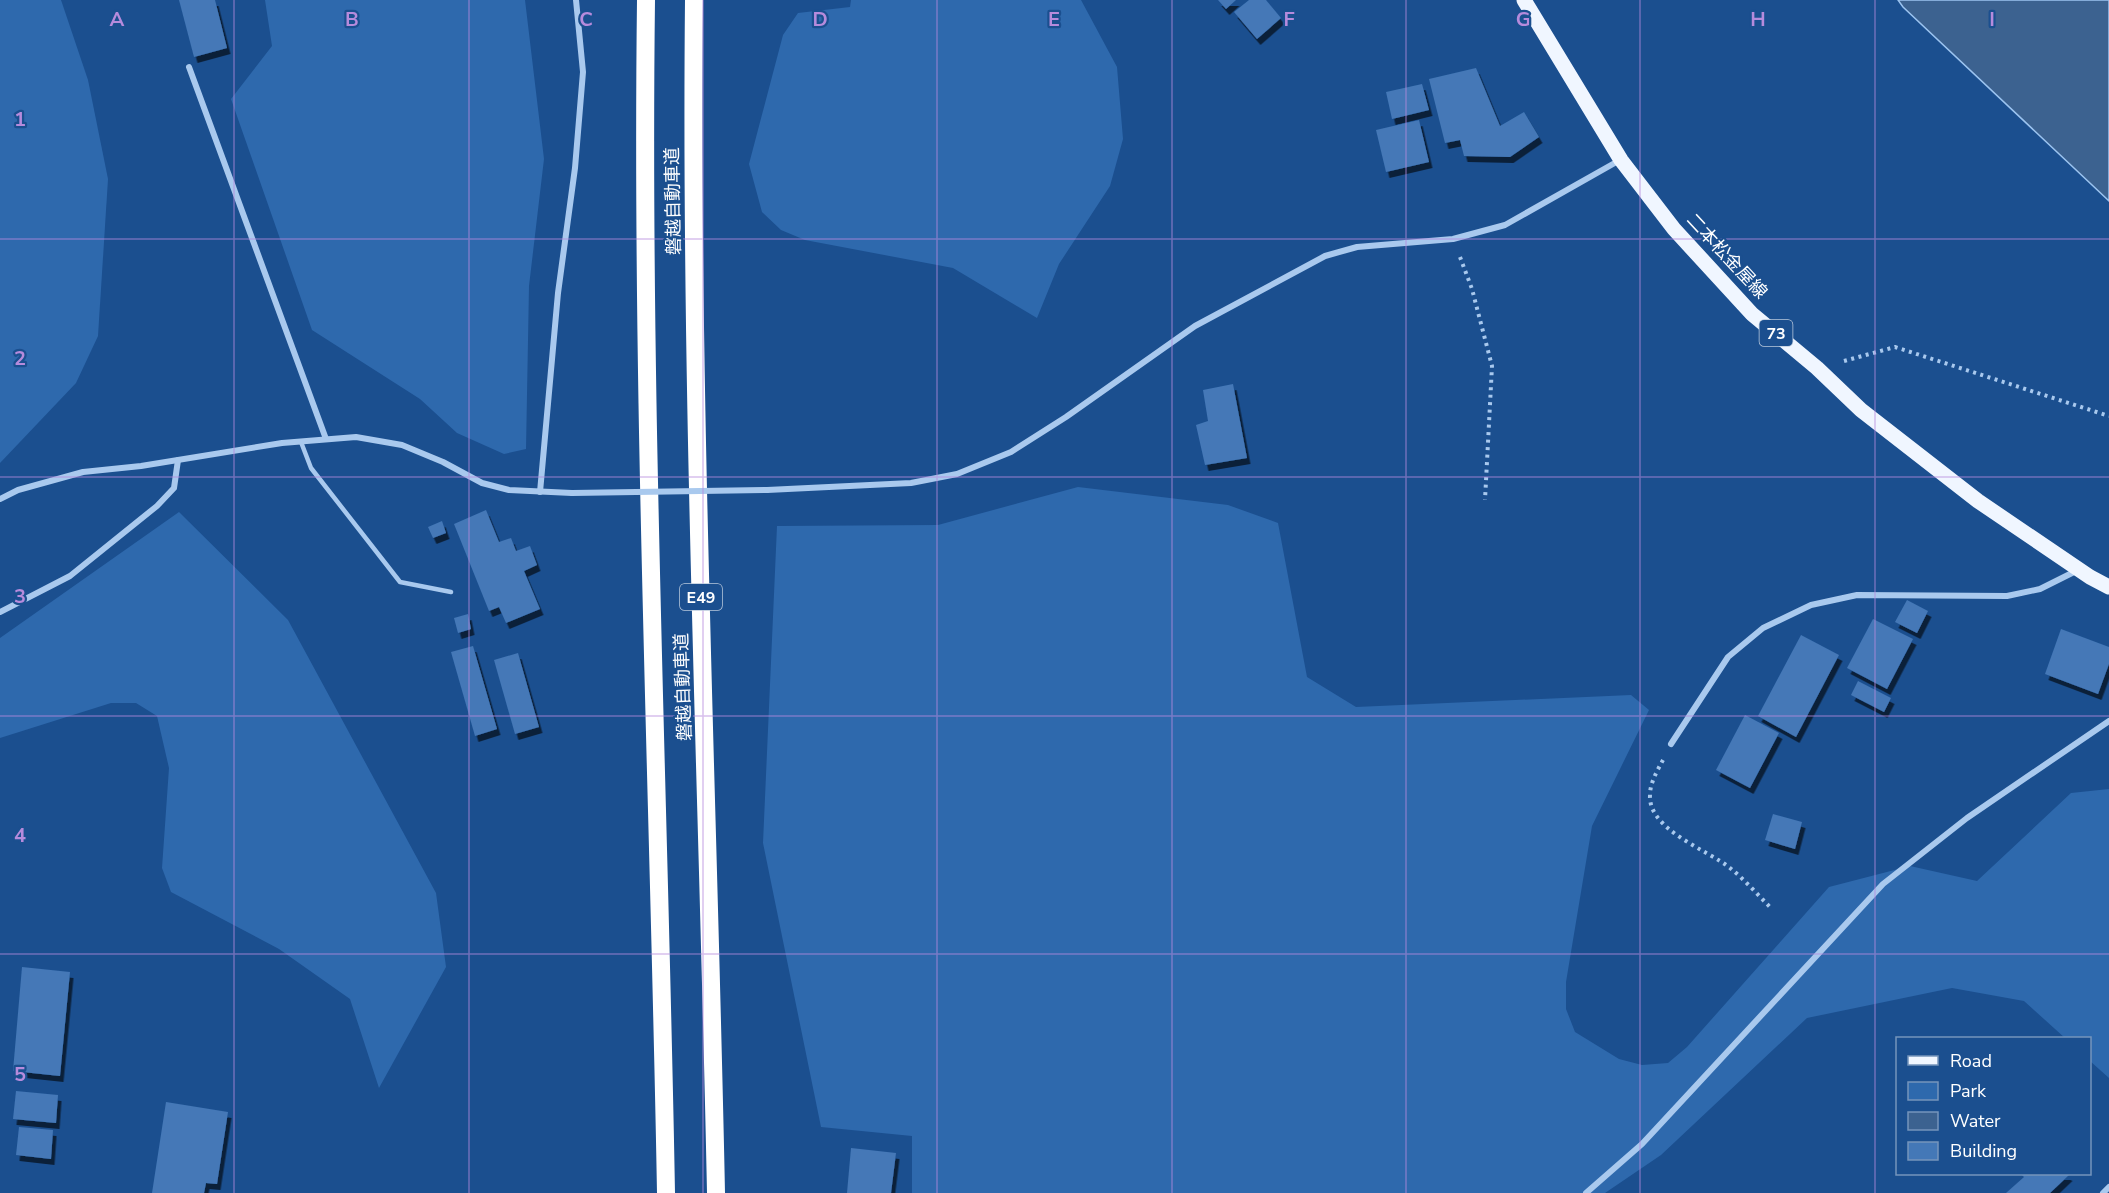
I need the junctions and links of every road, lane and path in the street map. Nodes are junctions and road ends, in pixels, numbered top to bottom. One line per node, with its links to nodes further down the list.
1 (576, 0): 13 (street)
2 (646, 0): 24 (highway, 磐越自動車道)
3 (694, 0): 25 (highway, 磐越自動車道 / E49)
4 (1524, 0): 6 (main road, 二本松金屋線 / 73)
5 (189, 67): 10 (street)
6 (1621, 160): 7 (street); 8 (main road, 二本松金屋線 / 73)
7 (1453, 239): 13 (street, bridge); 15 (path)
8 (1817, 368): 9 (path); 16 (main road, 二本松金屋線 / 73)
9 (2109, 416)
10 (327, 439): 11 (street); 13 (street)
11 (301, 442): 12 (street); 18 (lane)
12 (178, 460): 14 (street); 19 (street)
13 (540, 492)
14 (0, 499)
15 (1485, 501)
16 (2079, 569): 17 (main road, 二本松金屋線 / 73); 21 (street)
17 (2109, 587)
18 (451, 592)
19 (0, 612)
20 (2109, 721): 26 (street)
21 (1671, 744): 22 (path)
22 (1770, 907)
23 (2109, 1187): 27 (street)
24 (666, 1193)
25 (716, 1193)
26 (1586, 1193)
27 (2103, 1193)

